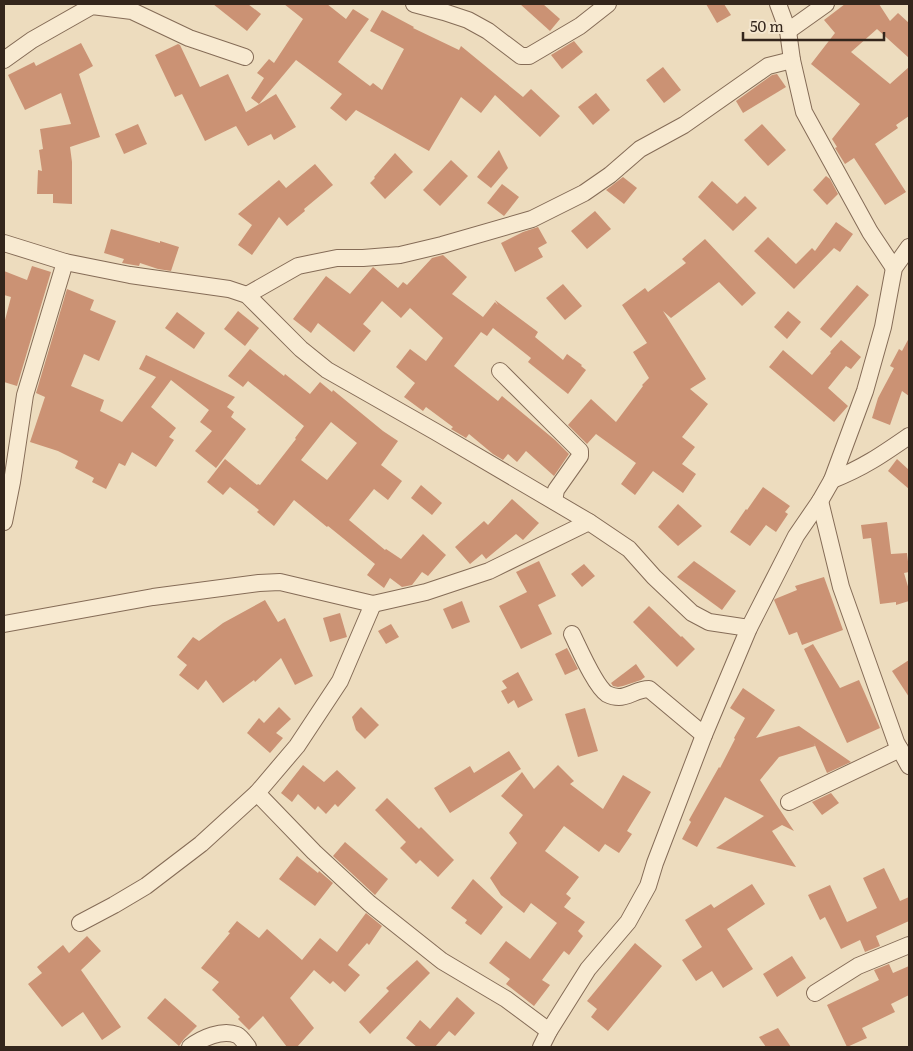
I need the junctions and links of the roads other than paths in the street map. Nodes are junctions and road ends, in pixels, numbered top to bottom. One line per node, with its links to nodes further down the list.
1 (414, 4): 2 (street)
2 (608, 4)
3 (778, 4): 6 (street)
4 (826, 4): 6 (street)
5 (92, 5): 7 (street); 8 (street)
6 (788, 31): 9 (street)
7 (245, 57)
8 (4, 60)
9 (792, 60): 13 (street); 14 (street)
10 (4, 243): 12 (street)
11 (909, 247): 13 (street)
12 (65, 262): 14 (street); 20 (street)
13 (894, 268): 17 (street)
14 (247, 294): 18 (street)
15 (500, 371): 18 (street)
16 (909, 436): 17 (street)
17 (832, 480): 19 (street)
18 (554, 501): 21 (street)
19 (820, 501): 24 (street); 27 (street)
20 (4, 522)
21 (589, 522): 22 (street); 24 (street)
22 (373, 604): 23 (street); 29 (street)
23 (4, 624)
24 (749, 628): 26 (street)
25 (572, 634): 26 (street)
26 (704, 735): 34 (street)
27 (902, 742): 28 (street); 30 (street)
28 (909, 766)
29 (257, 793): 31 (street); 34 (street)
30 (789, 802)
31 (80, 922)
32 (909, 945): 33 (street)
33 (816, 993)
34 (549, 1031): 37 (street)
35 (190, 1047): 36 (street)
36 (248, 1047)
37 (541, 1047)

